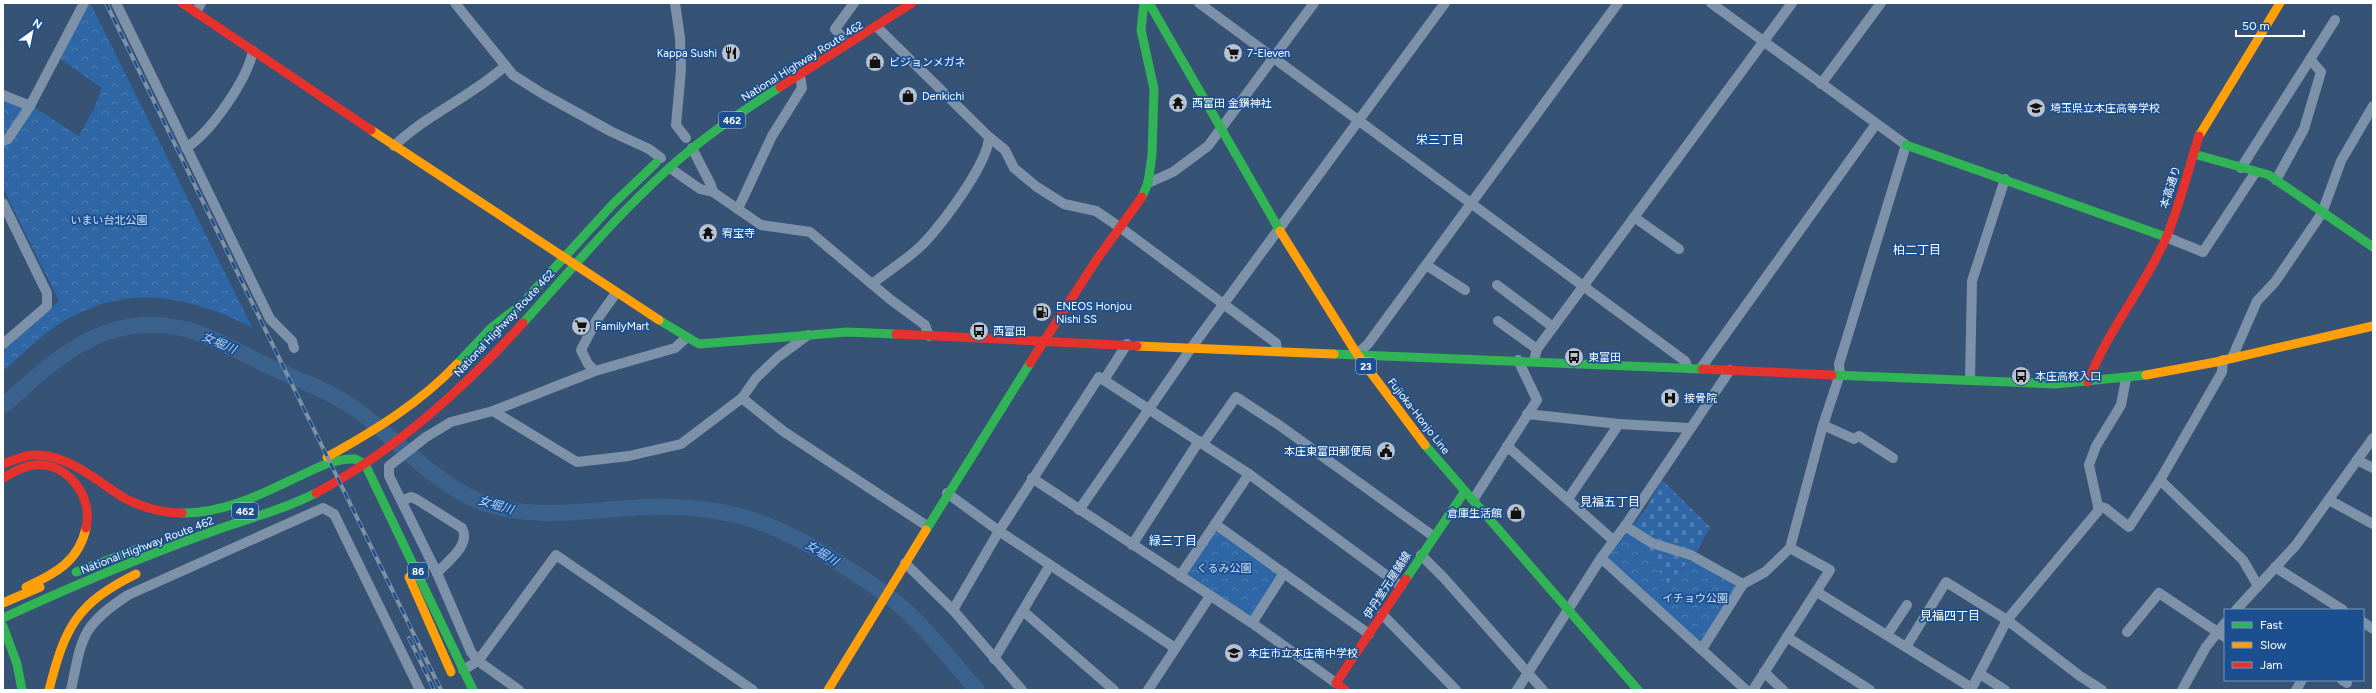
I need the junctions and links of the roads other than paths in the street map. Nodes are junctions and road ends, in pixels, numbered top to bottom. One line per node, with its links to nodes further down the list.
1 (84, 3): 32 (street)
2 (116, 3): 42 (street)
3 (182, 3): 19 (main road)
4 (455, 3): 27 (street)
5 (675, 3): 38 (street)
6 (894, 3): 22 (main road, National Highway Route 462)
7 (912, 3): 21 (main road, National Highway Route 462 / 462)
8 (1144, 3): 51 (main road)
9 (1149, 3): 36 (main road, Fujioka-Honjo Line / 23)
10 (1200, 3): 25 (street)
11 (1314, 3): 25 (street)
12 (1445, 3): 34 (street)
13 (1618, 3): 53 (street)
14 (1711, 3): 23 (street)
15 (1792, 3): 23 (street)
16 (1880, 3): 30 (street)
17 (2280, 3): 44 (main road, 本高通り)
18 (850, 4): 22 (street)
19 (198, 8): 24 (main road)
20 (2335, 20): 26 (street)
21 (878, 28): 29 (main road, National Highway Route 462 / 462); 37 (street)
22 (842, 37): 28 (main road, National Highway Route 462)
23 (1763, 42): 30 (street); 57 (street)
24 (253, 51): 41 (main road); 42 (street)
25 (1274, 57): 34 (street); 36 (street)
26 (2310, 59): 47 (street); 50 (street)
27 (505, 66): 41 (street); 45 (street)
28 (783, 73)
29 (800, 76): 43 (main road, National Highway Route 462 / 462); 55 (street)
30 (1821, 84): 35 (street)
31 (3, 95): 32 (street)
32 (30, 106): 39 (street)
33 (2373, 106): 56 (street)
34 (1359, 119): 53 (street); 59 (street)
35 (1876, 124): 40 (street); 91 (street)
36 (1222, 127): 51 (street); 59 (main road, Fujioka-Honjo Line / 23)
37 (988, 137): 58 (street); 66 (street)
38 (686, 139)
39 (3, 141)
40 (1906, 145): 49 (main road); 94 (street)
41 (394, 146): 63 (main road)
42 (186, 148): 83 (street)
43 (692, 148): 46 (main road, National Highway Route 462 / 462); 52 (street)
44 (2194, 154): 47 (main road); 60 (main road, 本高通り)
45 (664, 156): 63 (main road, National Highway Route 462)
46 (670, 168): 52 (street); 64 (main road, National Highway Route 462 / 462)
47 (2241, 168): 48 (main road)
48 (2255, 173): 50 (main road); 60 (street)
49 (2005, 179): 60 (main road); 97 (street)
50 (2276, 180): 56 (main road)
51 (1148, 182): 58 (main road)
52 (713, 192): 55 (street)
53 (1471, 202): 65 (street); 68 (street)
54 (3, 203): 80 (street)
55 (738, 209): 66 (street)
56 (2322, 212): 61 (main road); 87 (street)
57 (1634, 217): 62 (street); 68 (street)
58 (1121, 228): 72 (street); 79 (main road)
59 (1279, 229): 72 (street); 86 (main road, Fujioka-Honjo Line / 23)
60 (2166, 237): 98 (main road, 本高通り)
61 (2373, 247)
62 (1679, 249)
63 (563, 258): 64 (main road); 71 (main road, National Highway Route 462)
64 (574, 265): 70 (main road); 114 (main road, National Highway Route 462 / 462)
65 (1426, 265): 69 (street); 86 (street)
66 (872, 284): 77 (street)
67 (1498, 285): 75 (street)
68 (1584, 285): 75 (street); 90 (street)
69 (1465, 290)
70 (616, 293): 78 (main road); 93 (street)
71 (522, 304): 103 (main road, National Highway Route 462); 130 (main road)
72 (1222, 305): 82 (street); 85 (street)
73 (1498, 321): 84 (street)
74 (2373, 326): 87 (main road)
75 (1553, 327): 84 (street)
76 (809, 334): 77 (main road); 78 (main road); 99 (street)
77 (929, 336): 79 (main road)
78 (686, 338): 93 (street)
79 (1043, 342): 81 (main road); 123 (main road)
80 (3, 344)
81 (1127, 344): 82 (main road); 96 (street)
82 (1192, 347): 85 (main road); 100 (street)
83 (294, 348)
84 (1537, 349): 89 (street)
85 (1278, 350): 86 (main road)
86 (1357, 354): 88 (main road); 122 (main road, Fujioka-Honjo Line / 23)
87 (2227, 359): 95 (main road); 120 (street)
88 (1518, 360): 89 (main road); 102 (street)
89 (1534, 361): 90 (main road)
90 (1688, 368): 91 (main road)
91 (1701, 368): 92 (main road)
92 (1730, 370): 94 (main road); 106 (street)
93 (595, 371): 101 (street)
94 (1840, 374): 97 (main road); 105 (street)
95 (2126, 379): 98 (main road); 129 (street)
96 (1104, 380): 100 (street); 119 (street)
97 (1970, 380): 98 (main road)
98 (2088, 382)
99 (742, 398): 101 (street); 136 (street)
100 (1150, 408): 108 (street); 131 (street)
101 (493, 411): 151 (street)
102 (1527, 414): 104 (street); 109 (street)
103 (412, 416)
104 (1619, 424): 106 (street); 126 (street)
105 (1823, 426): 111 (street); 143 (street)
106 (1690, 428): 137 (street)
107 (2373, 438): 112 (street)
108 (1201, 442): 117 (street); 140 (street); 142 (street)
109 (1507, 446): 126 (street); 127 (street)
110 (358, 456): 114 (main road); 116 (main road, 86); 121 (main road); 130 (main road)
111 (1893, 458)
112 (2357, 460): 115 (street); 128 (street)
113 (3, 464): 130 (main road)
114 (365, 464): 116 (main road, National Highway Route 462 / 462); 186 (main road, 86)
115 (2373, 468)
116 (357, 469): 132 (main road, National Highway Route 462 / 462); 191 (main road, 86)
117 (1249, 474): 134 (street); 155 (street)
118 (3, 478): 159 (main road)
119 (1032, 478): 131 (street); 139 (street)
120 (2160, 480): 129 (street); 156 (street)
121 (315, 482)
122 (1465, 491): 127 (main road, Fujioka-Honjo Line / 23); 140 (main road, 伊丹堂元屋舗線)
123 (947, 493): 136 (main road); 139 (street)
124 (288, 495): 133 (main road, National Highway Route 462 / 462)
125 (406, 499): 151 (street)
126 (1568, 499): 141 (street)
127 (1473, 500): 162 (main road, Fujioka-Honjo Line / 23)
128 (2328, 500): 135 (street); 149 (street)
129 (2098, 506): 169 (street)
130 (214, 508)
131 (1079, 510): 142 (street)
132 (274, 512): 144 (main road); 168 (main road, National Highway Route 462 / 462)
133 (211, 521)
134 (1215, 524): 152 (street); 153 (street)
135 (2373, 524)
136 (927, 526): 147 (main road)
137 (1625, 526): 141 (street); 154 (street)
138 (197, 527): 160 (main road, National Highway Route 462)
139 (999, 531): 148 (street); 165 (street)
140 (1433, 536): 145 (main road, 伊丹堂元屋舗線)
141 (1613, 540): 146 (street)
142 (1132, 545): 153 (street)
143 (1790, 548): 154 (street); 157 (street)
144 (189, 550)
145 (1421, 555): 155 (main road, 伊丹堂元屋舗線); 187 (street)
146 (1601, 558): 162 (street); 182 (street)
147 (905, 563): 165 (street); 201 (main road)
148 (1050, 565): 166 (street); 181 (street)
149 (2275, 567): 156 (street); 164 (street)
150 (148, 569): 195 (main road)
151 (437, 573): 185 (street)
152 (1284, 573): 170 (street); 176 (street)
153 (1180, 576): 158 (street)
154 (1743, 584): 182 (street)
155 (1401, 586): 167 (main road, 伊丹堂元屋舗線)
156 (2258, 586): 163 (street)
157 (1817, 592): 177 (street); 179 (street)
158 (1210, 596): 170 (street); 181 (street)
159 (3, 598)
160 (3, 603)
161 (1907, 605): 177 (street)
162 (1567, 609): 187 (street); 209 (main road, Fujioka-Honjo Line / 23)
163 (2237, 609)
164 (2340, 609)
165 (953, 610): 184 (street)
166 (1023, 611): 184 (street); 203 (street)
167 (1382, 614): 176 (main road, 伊丹堂元屋舗線); 206 (street)
168 (3, 618)
169 (2007, 620): 180 (street); 189 (street); 215 (street)
170 (1252, 623): 190 (street)
171 (2364, 623): 174 (street)
172 (2224, 625): 178 (street)
173 (3, 626): 194 (main road)
174 (2373, 629)
175 (2127, 632): 178 (street)
176 (1369, 634): 190 (main road, 伊丹堂元屋舗線)
177 (1887, 635): 180 (street)
178 (2221, 635): 216 (street)
179 (1787, 637): 188 (street); 213 (street)
180 (1906, 646): 192 (street)
181 (1175, 648): 204 (street)
182 (1702, 649): 210 (street)
183 (3, 652): 193 (main road)
184 (994, 659): 202 (street)
185 (478, 661): 186 (street); 199 (street); 200 (street)
186 (463, 670): 198 (main road, 86)
187 (1527, 672): 207 (street); 208 (street)
188 (1764, 672): 211 (street); 212 (street)
189 (1980, 674): 192 (street); 214 (street)
190 (1336, 682): 205 (main road)
191 (457, 684)
192 (1972, 689)
193 (13, 690)
194 (22, 690)
195 (49, 690)
196 (71, 690): 197 (street)
197 (420, 690)
198 (473, 690)
199 (518, 690)
200 (753, 690)
201 (828, 690)
202 (1022, 690)
203 (1114, 690)
204 (1148, 690)
205 (1345, 690)
206 (1456, 690)
207 (1517, 690)
208 (1543, 690)
209 (1638, 690)
210 (1746, 690)
211 (1753, 690)
212 (1783, 690)
213 (1870, 690)
214 (2005, 690)
215 (2102, 690)
216 (2182, 690)

